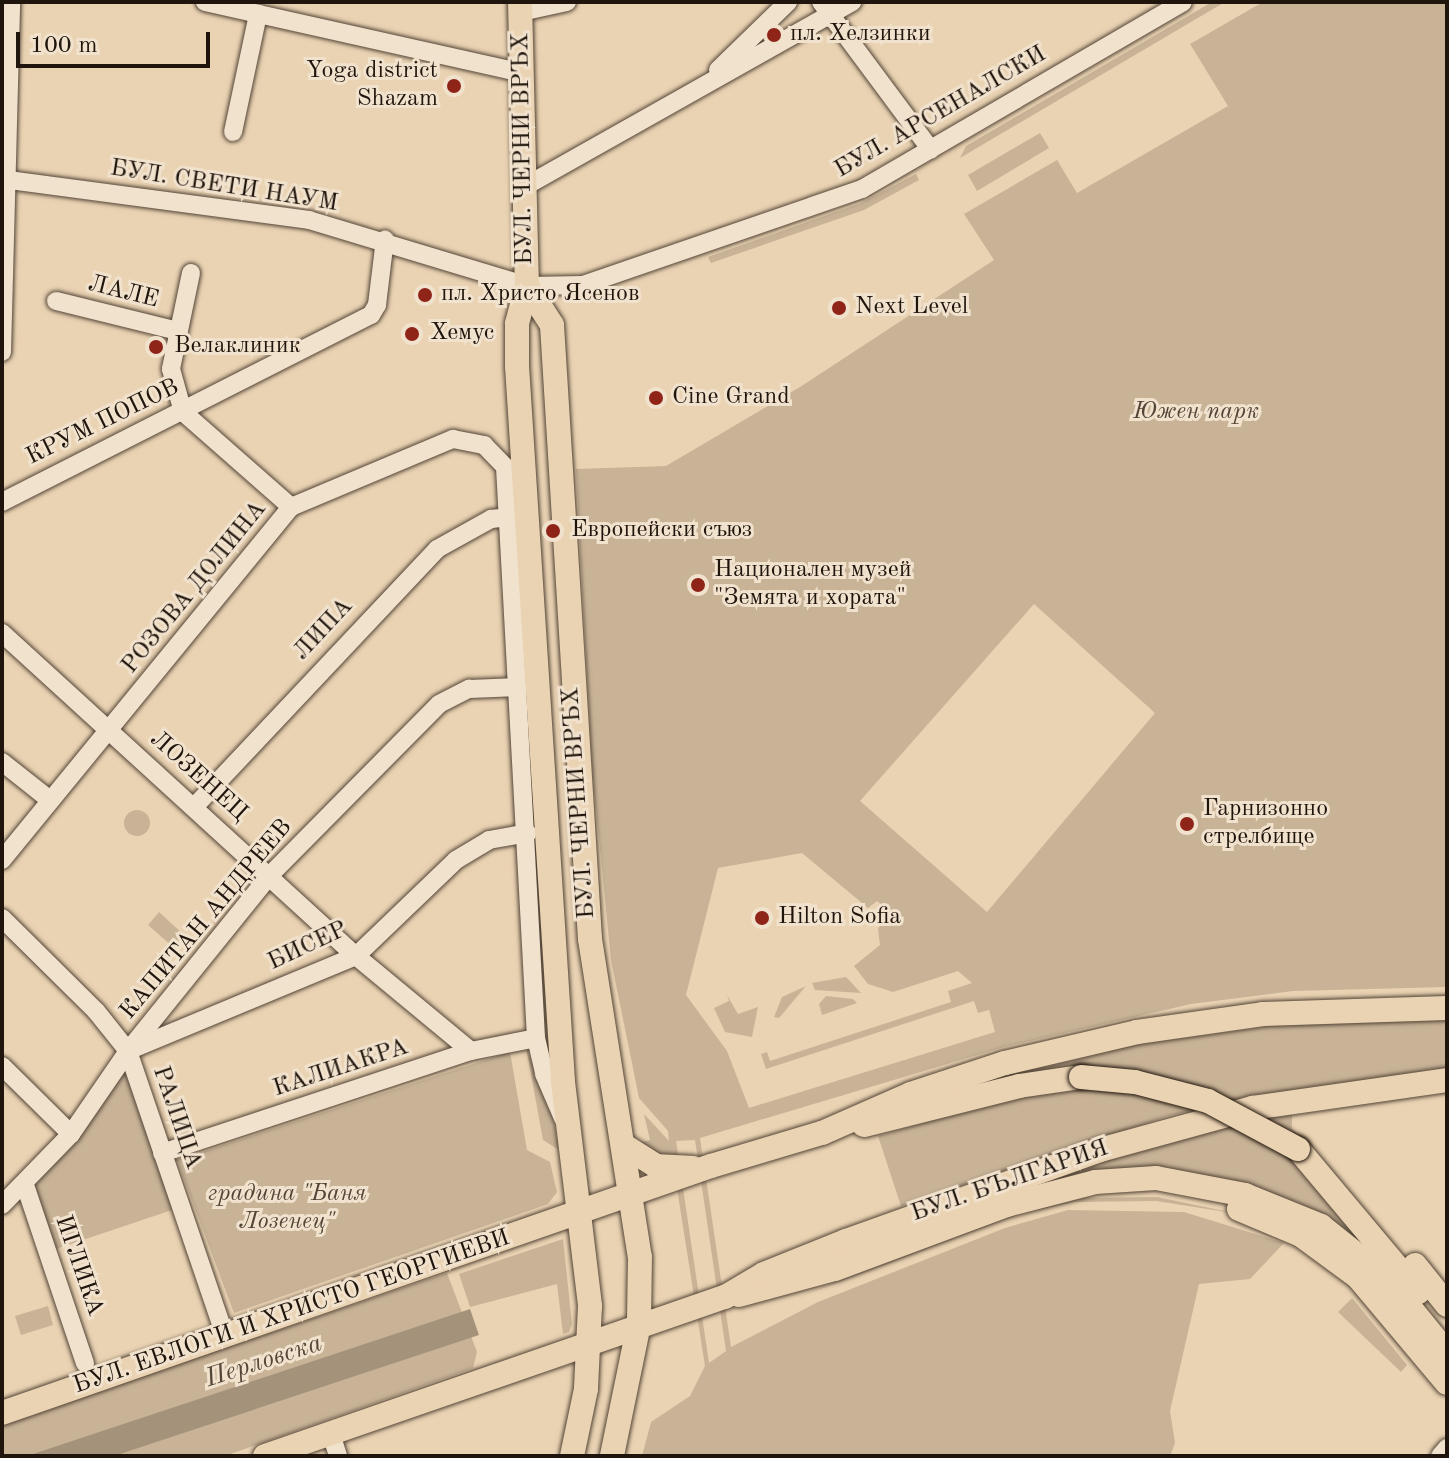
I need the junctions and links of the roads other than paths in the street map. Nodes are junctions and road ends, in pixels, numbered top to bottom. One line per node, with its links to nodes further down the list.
1 (205, 2): 10 (street)
2 (567, 2): 6 (street, БУЛ. ЧЕРНИ ВРЪХ)
3 (788, 2): 12 (street)
4 (852, 2): 7 (street)
5 (1183, 2): 9 (street, БУЛ. АРСЕНАЛСКИ)
6 (521, 7): 11 (main road, БУЛ. ЧЕРНИ ВРЪХ)
7 (825, 8): 12 (street); 14 (street)
8 (8, 9): 15 (street)
9 (1151, 10): 14 (street, БУЛ. АРСЕНАЛСКИ)
10 (258, 14): 11 (street); 13 (street)
11 (522, 73): 16 (main road, БУЛ. ЧЕРНИ ВРЪХ)
12 (699, 88): 16 (street)
13 (233, 132)
14 (931, 150): 19 (street, БУЛ. АРСЕНАЛСКИ)
15 (4, 180): 17 (street, БУЛ. СВЕТИ НАУМ); 22 (street)
16 (524, 187): 19 (main road, БУЛ. ЧЕРНИ ВРЪХ)
17 (385, 239): 19 (street, БУЛ. СВЕТИ НАУМ); 24 (street, КРУМ ПОПОВ)
18 (191, 273): 21 (street)
19 (527, 286): 46 (main road, БУЛ. ЧЕРНИ ВРЪХ); 49 (main road, БУЛ. ЧЕРНИ ВРЪХ)
20 (56, 301): 21 (street, ЛАЛЕ)
21 (178, 331): 24 (street)
22 (2, 338): 23 (street)
23 (2, 352)
24 (183, 412): 26 (street, КРУМ ПОПОВ); 27 (street)
25 (484, 445): 27 (street, РОЗОВА ДОЛИНА); 28 (street, БУЛ. ЧЕРНИ ВРЪХ)
26 (3, 493)
27 (291, 507): 31 (street, РОЗОВА ДОЛИНА)
28 (510, 517): 30 (street, БУЛ. ЧЕРНИ ВРЪХ); 34 (street, ЛИПА)
29 (2, 633): 31 (street, ЛОЗЕНЕЦ)
30 (519, 687): 35 (street, БУЛ. ЧЕРНИ ВРЪХ); 37 (street, КАПИТАН АНДРЕЕВ)
31 (108, 730): 33 (street, РОЗОВА ДОЛИНА); 34 (street, ЛОЗЕНЕЦ)
32 (2, 762): 33 (street)
33 (50, 800): 36 (street, РОЗОВА ДОЛИНА)
34 (195, 806): 37 (street, ЛОЗЕНЕЦ)
35 (527, 833): 39 (street, БИСЕР); 41 (street, БУЛ. ЧЕРНИ ВРЪХ)
36 (2, 860)
37 (270, 875): 39 (street, ЛОЗЕНЕЦ); 42 (street, КАПИТАН АНДРЕЕВ)
38 (2, 918): 42 (street)
39 (356, 956): 42 (street, БИСЕР); 43 (street, ЛОЗЕНЕЦ)
40 (1447, 1008): 47 (main road)
41 (536, 1038): 43 (street, КАЛИАКРА); 46 (street, БУЛ. ЧЕРНИ ВРЪХ)
42 (128, 1051): 48 (street, КАПИТАН АНДРЕЕВ); 51 (street, РАЛИЦА)
43 (471, 1051): 51 (street, КАЛИАКРА)
44 (2, 1066): 48 (street)
45 (1447, 1080): 58 (main road, БУЛ. БЪЛГАРИЯ)
46 (571, 1131): 57 (main road, БУЛ. ЧЕРНИ ВРЪХ)
47 (822, 1133): 50 (main road, bridge); 52 (main road)
48 (71, 1134): 53 (street, КАПИТАН АНДРЕЕВ)
49 (626, 1147): 52 (main road); 55 (main road, БУЛ. ЧЕРНИ ВРЪХ)
50 (1298, 1149): 59 (main road); 61 (main road)
51 (162, 1153): 62 (street, РАЛИЦА)
52 (711, 1166): 55 (main road)
53 (25, 1185): 56 (street, КАПИТАН АНДРЕЕВ); 65 (street, ИГЛИКА)
54 (1051, 1192): 58 (main road); 64 (main road); 66 (main road)
55 (634, 1197): 57 (main road); 60 (main road, БУЛ. ЧЕРНИ ВРЪХ)
56 (2, 1205)
57 (582, 1214): 62 (main road, БУЛ. ЕВЛОГИ И ХРИСТО ГЕОРГИЕВИ); 63 (main road, БУЛ. ЧЕРНИ ВРЪХ)
58 (725, 1297): 60 (main road, БУЛ. БЪЛГАРИЯ)
59 (1447, 1305)
60 (639, 1324): 63 (main road, БУЛ. БЪЛГАРИЯ); 72 (main road, БУЛ. ЧЕРНИ ВРЪХ)
61 (1447, 1328)
62 (225, 1336): 67 (main road, БУЛ. ЕВЛОГИ И ХРИСТО ГЕОРГИЕВИ)
63 (589, 1343): 68 (main road); 71 (main road, БУЛ. ЧЕРНИ ВРЪХ)
64 (1447, 1353)
65 (85, 1363)
66 (1447, 1383)
67 (2, 1413)
68 (335, 1445): 70 (main road)
69 (1447, 1448): 73 (street)
70 (265, 1456)
71 (572, 1456)
72 (612, 1456)
73 (1440, 1456)

